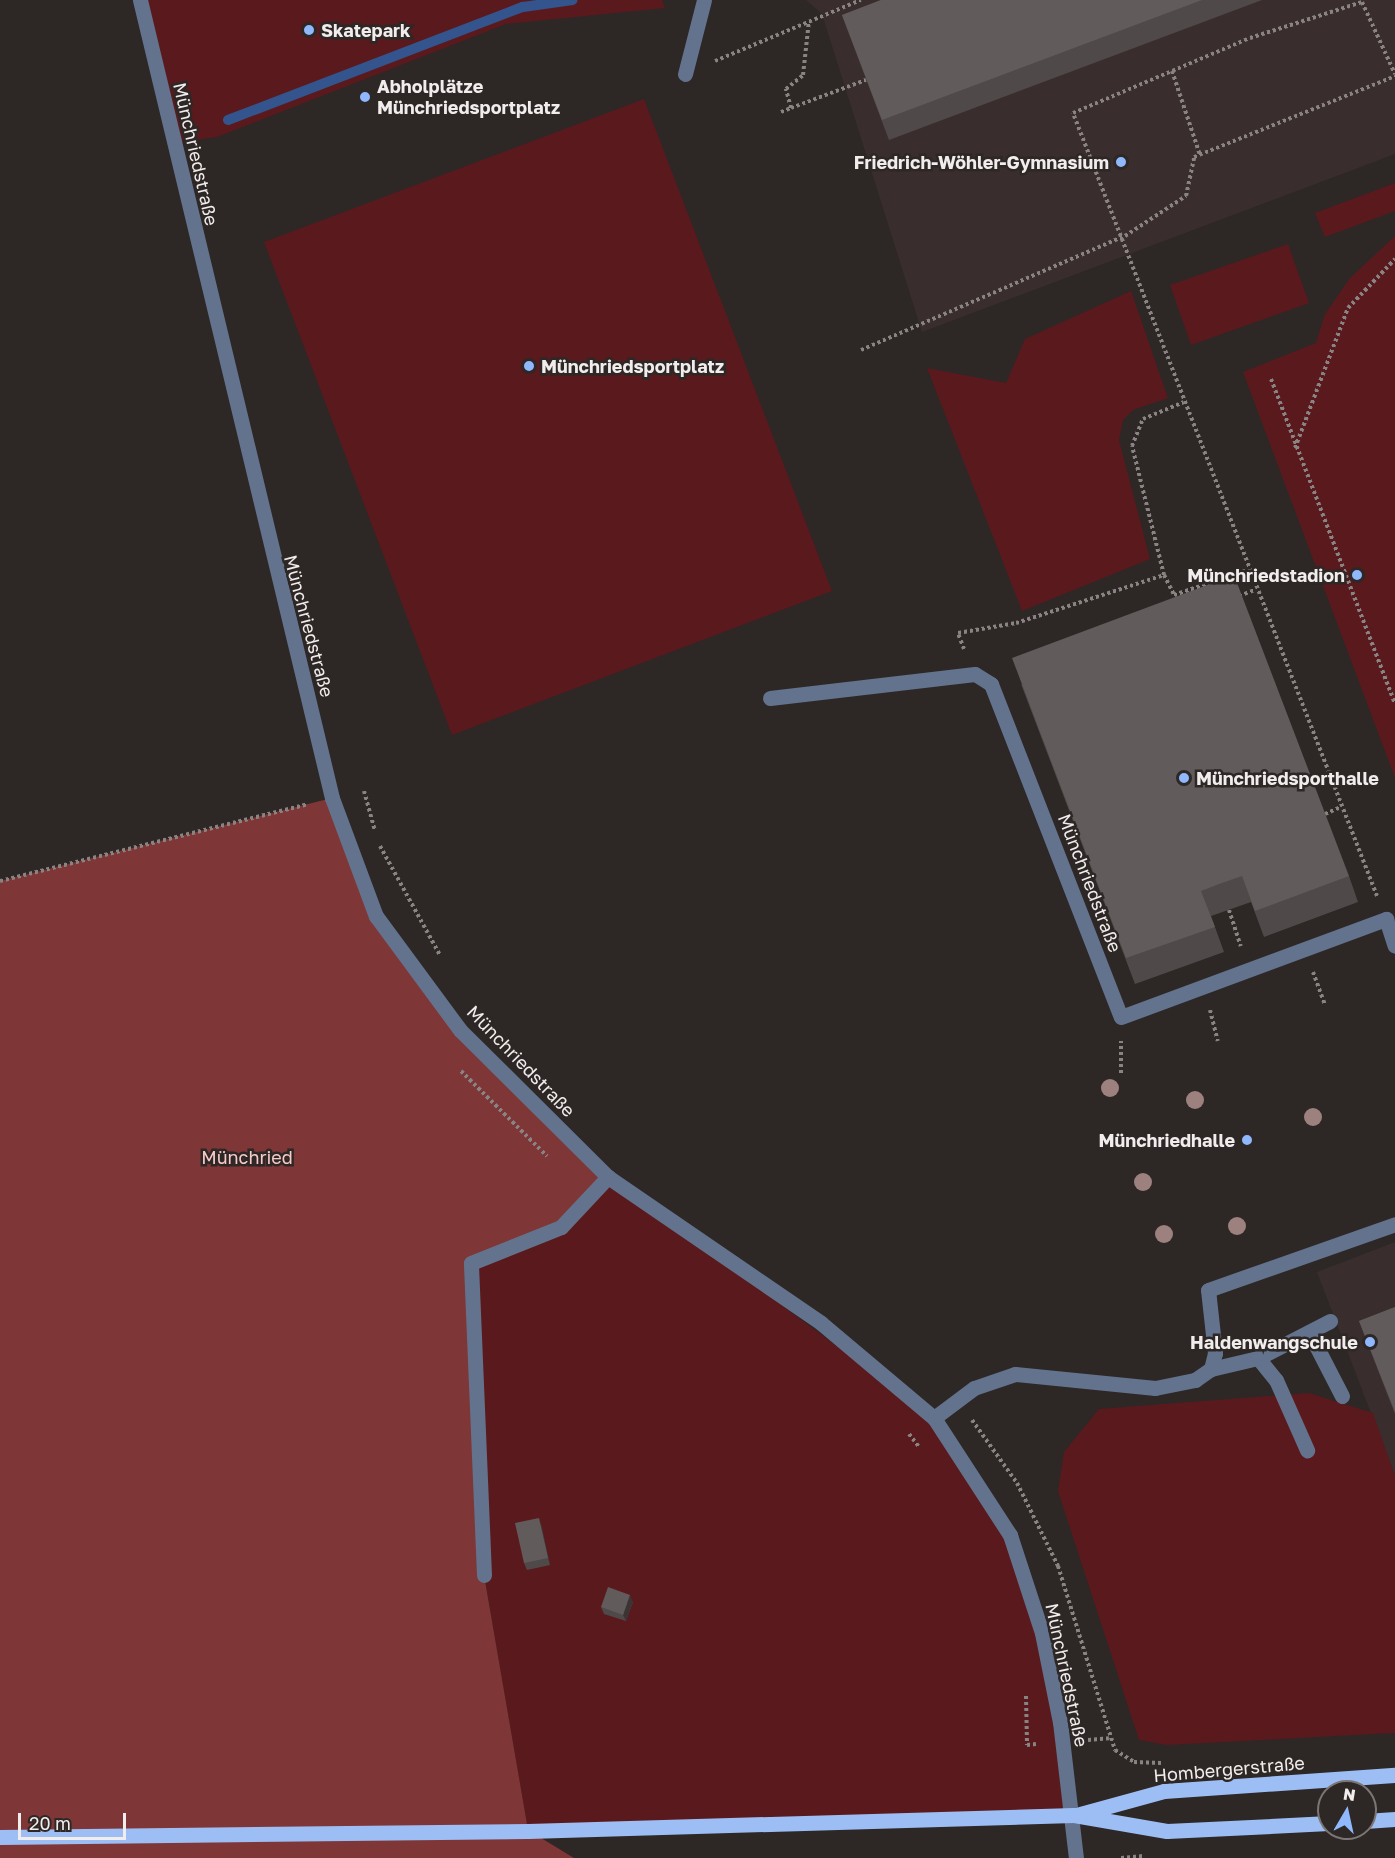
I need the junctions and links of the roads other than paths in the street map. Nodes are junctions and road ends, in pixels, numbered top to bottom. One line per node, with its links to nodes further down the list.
1 (140, 0): 6 (street, Münchriedstraße)
2 (704, 0): 3 (street)
3 (685, 74)
4 (770, 698): 5 (street, Münchriedstraße)
5 (1395, 946)
6 (608, 1177): 13 (street, Münchriedstraße); 15 (street)
7 (1395, 1224): 11 (street)
8 (1330, 1321): 9 (street)
9 (1309, 1332): 10 (street); 12 (street)
10 (1258, 1358): 11 (street); 14 (street)
11 (1211, 1369): 13 (street)
12 (1342, 1396)
13 (934, 1418): 17 (street, Münchriedstraße)
14 (1307, 1450)
15 (484, 1575)
16 (1395, 1775): 17 (main road, Hombergerstraße)
17 (1074, 1815): 20 (main road); 21 (main road); 22 (street, Münchriedstraße)
18 (1395, 1819): 19 (main road)
19 (1377, 1820)
20 (1317, 1824)
21 (0, 1837)
22 (1076, 1858)

